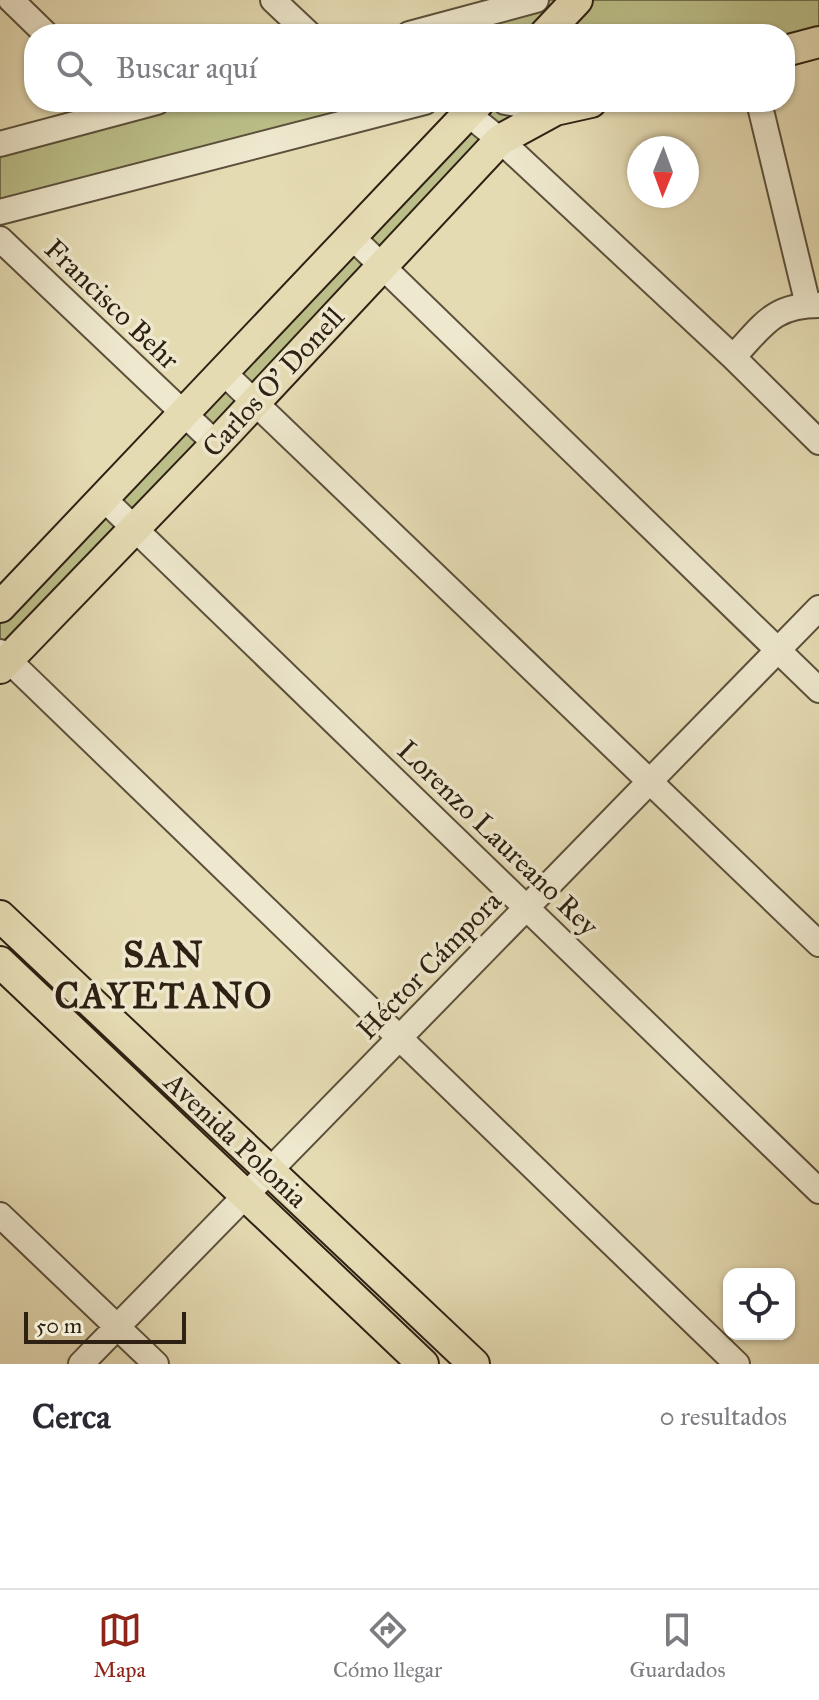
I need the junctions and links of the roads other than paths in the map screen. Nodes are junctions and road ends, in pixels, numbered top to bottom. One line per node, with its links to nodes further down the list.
1 (11, 0): 5 (street)
2 (273, 0): 6 (street)
3 (577, 0): 9 (main road)
4 (528, 1): 7 (street); 8 (street)
5 (36, 24)
6 (298, 24)
7 (445, 24)
8 (543, 24)
9 (555, 24)
10 (819, 42): 11 (main road)
11 (795, 48)
12 (101, 112): 19 (street)
13 (386, 112): 20 (street)
14 (469, 112): 21 (main road, Carlos O' Donell)
15 (476, 112): 18 (street)
16 (551, 112): 18 (main road, Carlos O' Donell)
17 (762, 112): 24 (street)
18 (500, 140): 23 (main road, Carlos O' Donell); 25 (street)
19 (0, 144)
20 (0, 212)
21 (351, 236): 23 (street); 26 (main road, Carlos O' Donell)
22 (0, 239): 28 (street, Francisco Behr)
23 (381, 267): 27 (main road, Carlos O' Donell); 35 (street)
24 (814, 305): 25 (street)
25 (733, 357): 29 (street)
26 (223, 372): 27 (street); 28 (main road, Carlos O' Donell)
27 (254, 403): 30 (main road, Carlos O' Donell); 38 (street)
28 (183, 413): 30 (street, Francisco Behr); 31 (main road, Carlos O' Donell)
29 (819, 442)
30 (216, 444): 32 (main road, Carlos O' Donell)
31 (103, 498): 32 (street, Lorenzo Laureano Rey); 33 (main road, Carlos O' Donell)
32 (135, 528): 36 (main road, Carlos O' Donell); 39 (street, Lorenzo Laureano Rey)
33 (4, 595)
34 (819, 608): 35 (street, Héctor Cámpora)
35 (778, 650): 37 (street); 38 (street, Héctor Cámpora)
36 (2, 660): 43 (street)
37 (819, 690)
38 (651, 782): 39 (street, Héctor Cámpora); 41 (street)
39 (527, 908): 43 (street, Héctor Cámpora); 45 (street, Lorenzo Laureano Rey)
40 (0, 916): 44 (main road, Avenida Polonia)
41 (819, 944)
42 (0, 962): 46 (main road, Avenida Polonia)
43 (400, 1038): 44 (street, Héctor Cámpora); 53 (street)
44 (269, 1172): 46 (street, Héctor Cámpora); 52 (main road, Avenida Polonia)
45 (819, 1191)
46 (246, 1196): 48 (street, Héctor Cámpora); 51 (main road, Avenida Polonia)
47 (0, 1215): 48 (street)
48 (117, 1327): 49 (street, Héctor Cámpora); 50 (street)
49 (81, 1364)
50 (156, 1364)
51 (423, 1364)
52 (474, 1364)
53 (737, 1364)

